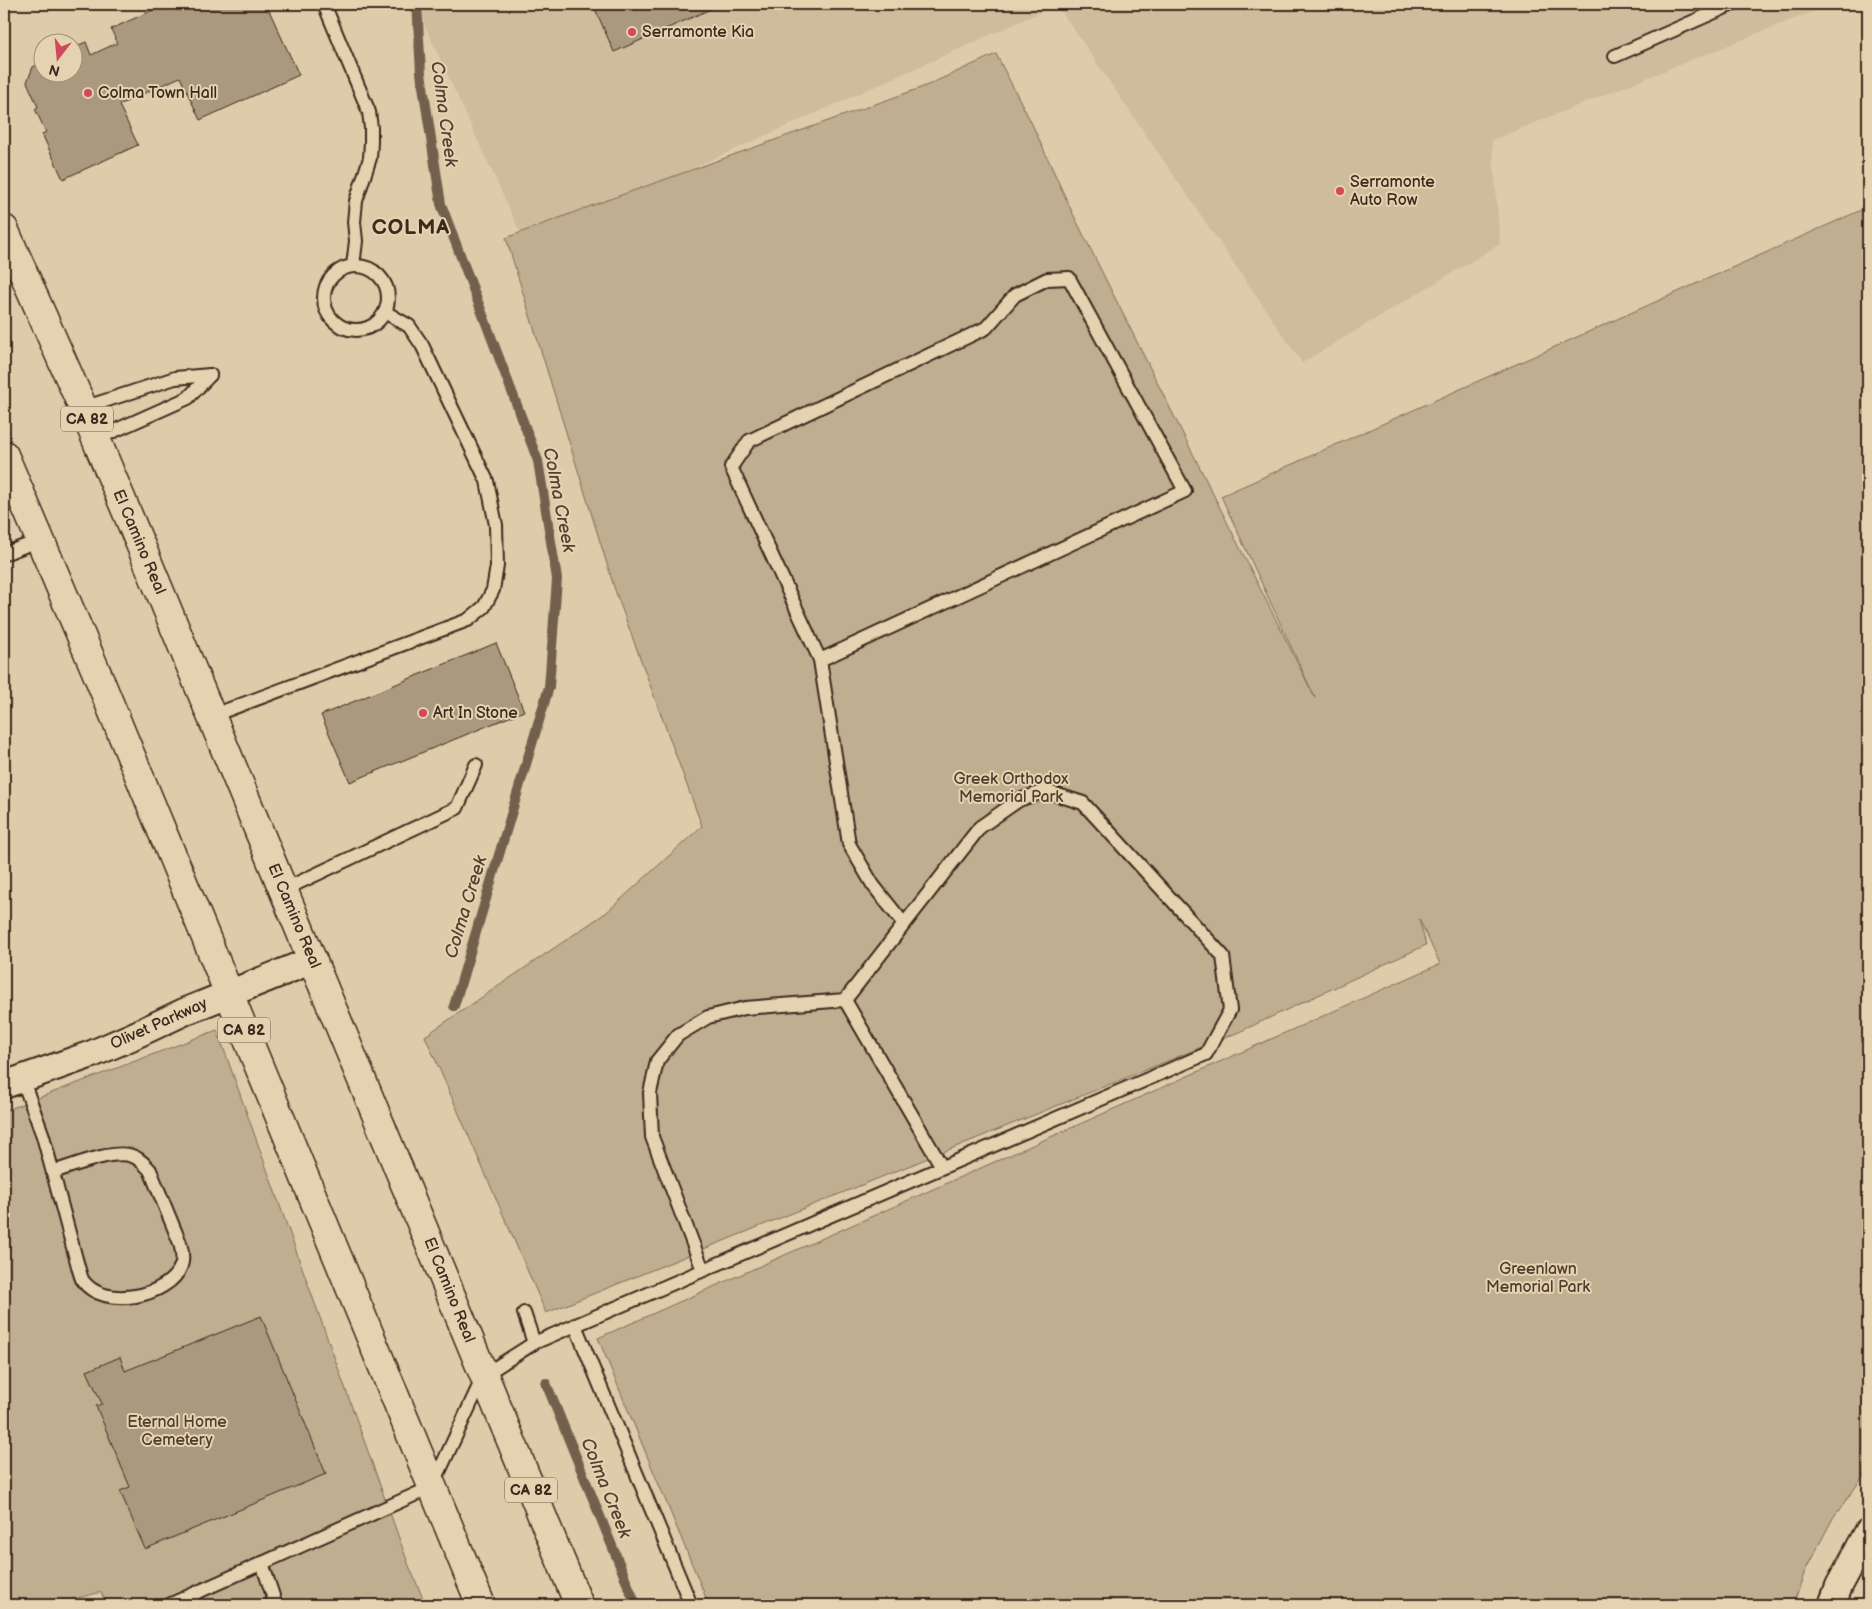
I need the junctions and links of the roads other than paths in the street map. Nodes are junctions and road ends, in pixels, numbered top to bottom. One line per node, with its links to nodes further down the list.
1 (324, 4): 5 (lane)
2 (1733, 4): 3 (lane)
3 (1615, 56)
4 (4, 229): 7 (main road, El Camino Real / CA 82)
5 (353, 266): 6 (lane); 6 (lane)
6 (385, 312): 13 (lane)
7 (83, 408): 8 (main road, El Camino Real / CA 82); 8 (lane)
8 (96, 439): 13 (main road, El Camino Real / CA 82)
9 (4, 455): 10 (main road, CA 82)
10 (40, 540): 11 (lane); 18 (main road, CA 82)
11 (4, 554)
12 (820, 660): 12 (lane); 16 (lane)
13 (211, 716): 15 (main road, El Camino Real / CA 82)
14 (476, 765): 15 (lane)
15 (283, 890): 17 (main road, El Camino Real / CA 82)
16 (904, 924): 19 (lane); 21 (lane)
17 (313, 960): 18 (street, Olivet Parkway); 27 (main road, El Camino Real / CA 82)
18 (229, 994): 20 (street, Olivet Parkway); 28 (main road, CA 82)
19 (845, 1000): 21 (lane); 23 (lane)
20 (13, 1082): 22 (lane)
21 (942, 1167): 23 (lane)
22 (53, 1172): 22 (lane)
23 (703, 1270): 25 (lane)
24 (524, 1313): 26 (lane)
25 (574, 1325): 26 (lane); 35 (lane)
26 (534, 1343): 27 (lane)
27 (484, 1375): 28 (lane); 34 (main road, El Camino Real / CA 82)
28 (432, 1487): 30 (lane); 33 (main road, CA 82)
29 (1868, 1532): 36 (street)
30 (262, 1563): 31 (lane); 32 (lane)
31 (169, 1605)
32 (276, 1605)
33 (481, 1605)
34 (579, 1605)
35 (691, 1605)
36 (1832, 1605)

